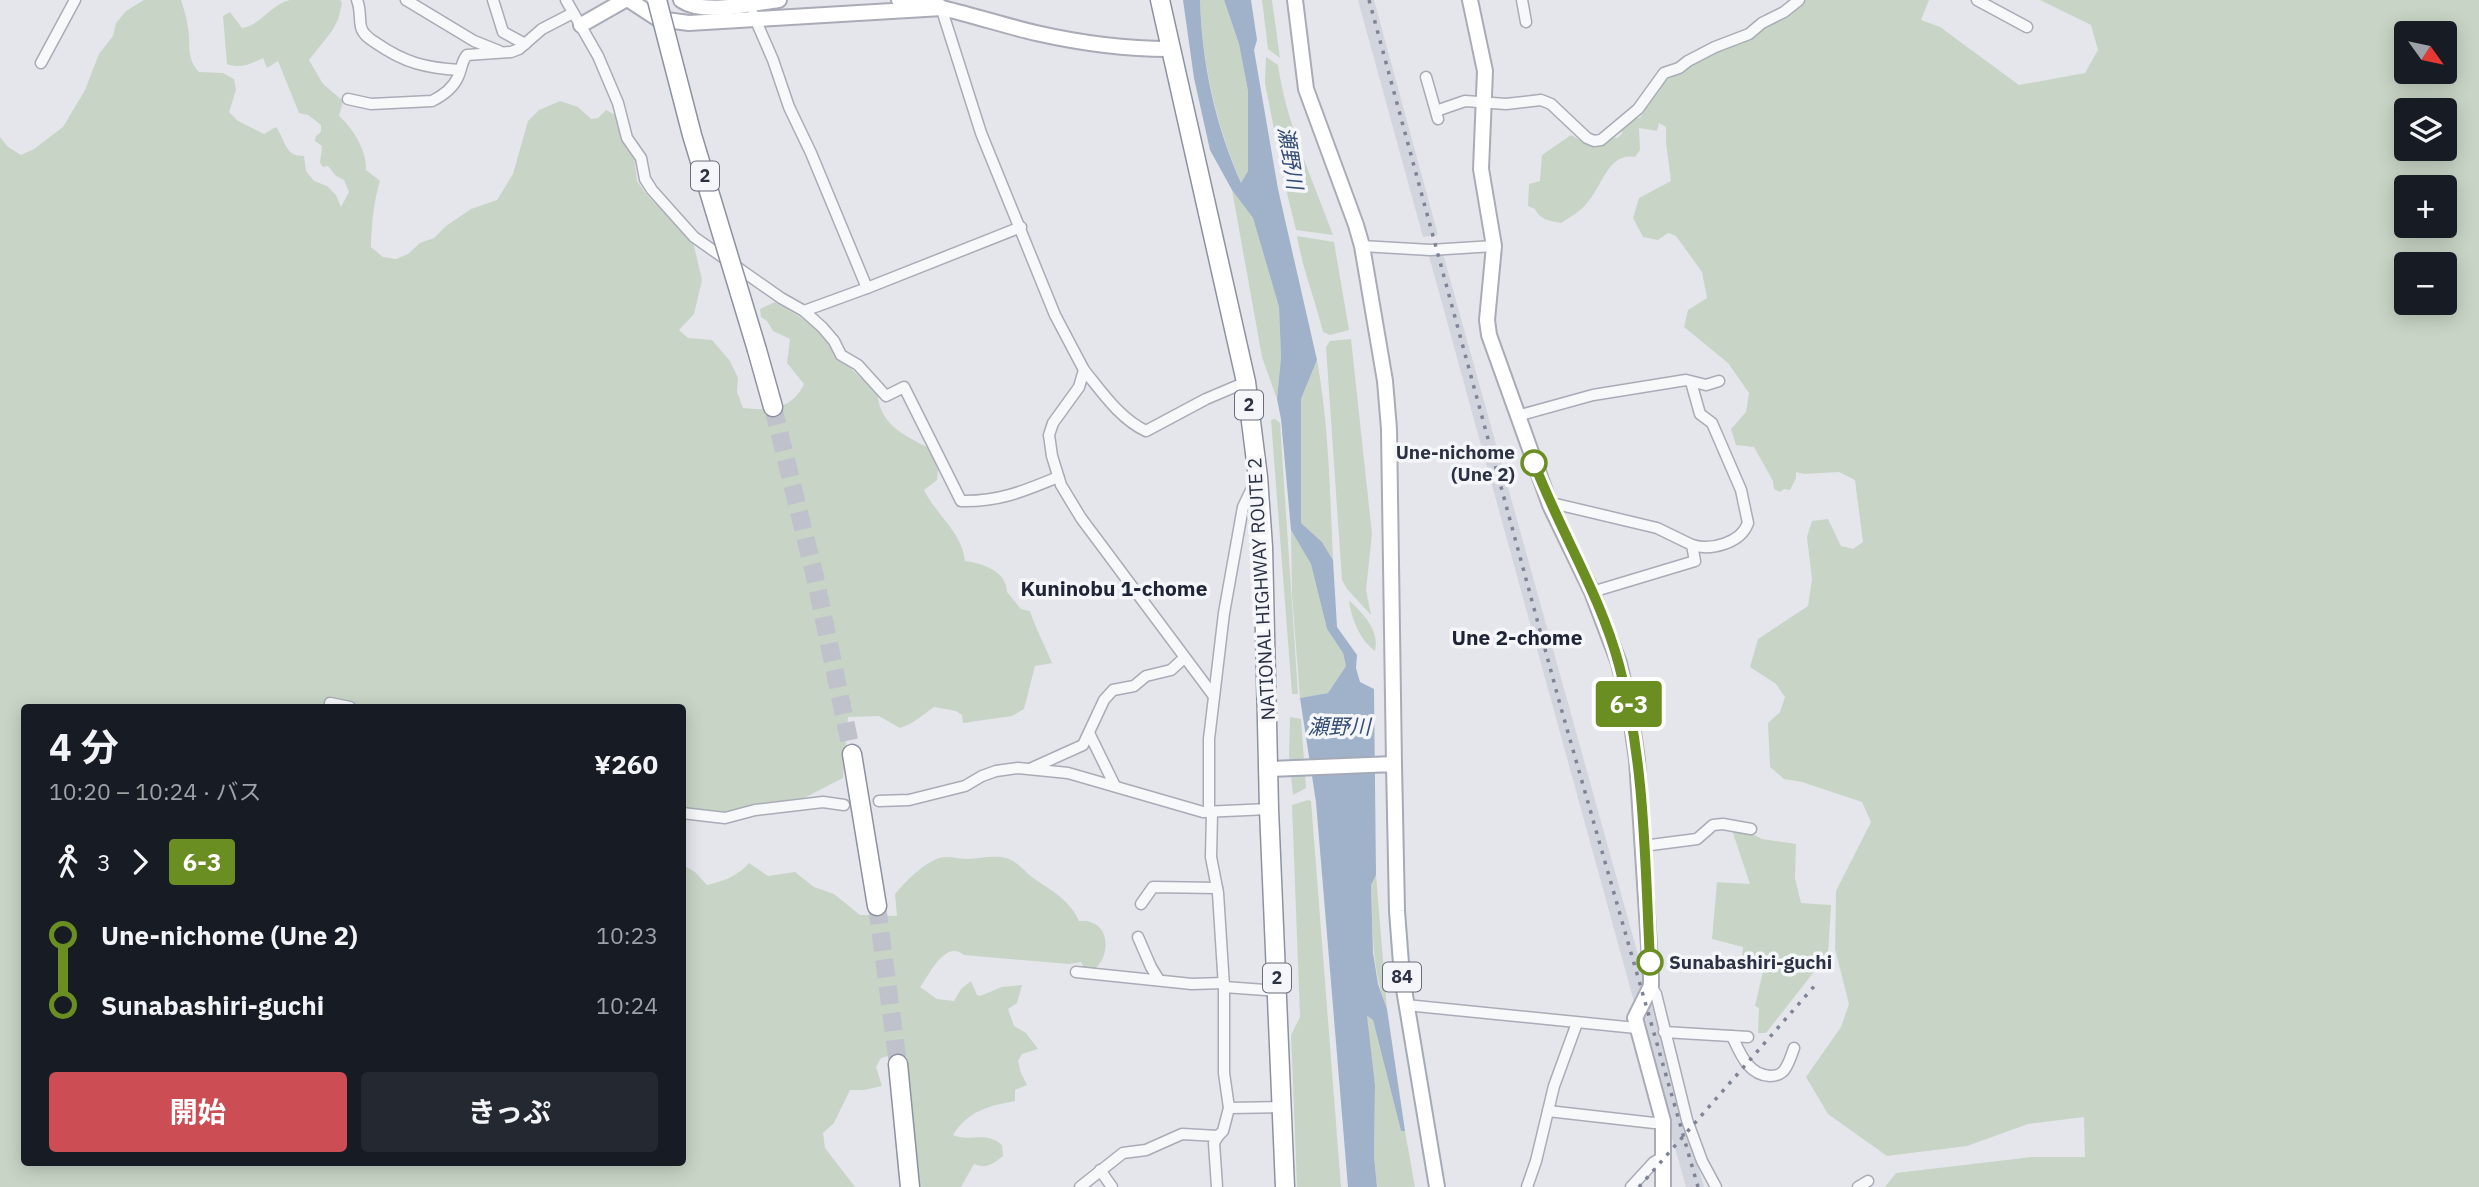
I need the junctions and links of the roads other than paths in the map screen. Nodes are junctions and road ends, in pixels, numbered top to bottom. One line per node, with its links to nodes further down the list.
1 (75, 0): 27 (street)
2 (357, 0): 28 (street)
3 (406, 0): 26 (street)
4 (493, 0): 24 (street)
5 (566, 0): 21 (street)
6 (627, 0): 19 (main road); 21 (main road)
7 (673, 0): 19 (main road)
8 (681, 0): 17 (main road)
9 (779, 0): 17 (main road)
10 (900, 0): 18 (main road)
11 (1160, 0): 25 (highway, NATIONAL HIGHWAY ROUTE 2 / 2)
12 (1295, 0): 33 (main road)
13 (1470, 0): 31 (main road)
14 (1522, 0): 22 (street)
15 (1800, 0): 31 (street)
16 (1977, 0): 23 (street)
17 (746, 2): 20 (street)
18 (940, 4): 20 (main road); 25 (main road); 32 (street)
19 (654, 8): 20 (main road); 41 (highway, 2, bridge)
20 (755, 17): 35 (street)
21 (577, 19): 24 (street); 36 (street)
22 (1526, 22)
23 (2027, 27)
24 (525, 44): 26 (street)
25 (1170, 49): 39 (highway, NATIONAL HIGHWAY ROUTE 2 / 2)
26 (502, 53): 28 (street)
27 (41, 62)
28 (460, 70): 30 (street)
29 (1426, 77): 31 (street)
30 (348, 99)
31 (1484, 103): 34 (main road)
32 (1021, 227): 35 (street); 37 (street)
33 (1362, 246): 34 (street); 54 (main road)
34 (1494, 246): 42 (main road)
35 (867, 288): 36 (street)
36 (804, 311): 43 (street)
37 (1084, 369): 39 (street); 43 (street)
38 (1719, 381): 40 (street)
39 (1246, 382): 44 (highway, NATIONAL HIGHWAY ROUTE 2 / 2)
40 (1691, 382): 42 (street); 46 (street)
41 (772, 407)
42 (1517, 416): 45 (main road)
43 (1058, 477): 48 (street)
44 (1258, 477): 49 (street); 56 (highway, NATIONAL HIGHWAY ROUTE 2 / 2)
45 (1550, 505): 46 (street); 47 (main road)
46 (1692, 544): 47 (street)
47 (1592, 592): 64 (main road)
48 (1184, 658): 49 (street); 52 (street)
49 (1213, 695): 61 (street)
50 (330, 703): 51 (street)
51 (335, 704)
52 (1089, 733): 55 (street); 57 (street)
53 (852, 754): 67 (highway)
54 (1390, 764): 56 (main road); 74 (main road, 84)
55 (1030, 768): 57 (street); 58 (street)
56 (1268, 769): 60 (highway, NATIONAL HIGHWAY ROUTE 2 / 2)
57 (1115, 786): 61 (street)
58 (879, 801)
59 (844, 805): 62 (street)
60 (1269, 809): 61 (street); 73 (highway, NATIONAL HIGHWAY ROUTE 2 / 2)
61 (1211, 812): 65 (street)
62 (686, 813)
63 (1751, 829): 64 (street)
64 (1643, 846): 72 (main road)
65 (1217, 888): 66 (street); 71 (street)
66 (1141, 904)
67 (877, 906)
68 (1138, 937): 70 (street)
69 (1076, 972): 70 (street)
70 (1159, 980): 71 (street)
71 (1224, 985): 73 (street); 83 (street)
72 (1651, 986): 76 (main road); 77 (street)
73 (1278, 991): 82 (highway, NATIONAL HIGHWAY ROUTE 2 / 2)
74 (1406, 1005): 75 (street); 95 (main road, 84)
75 (1577, 1023): 76 (street); 84 (street)
76 (1636, 1028): 85 (main road)
77 (1664, 1032): 78 (street); 99 (street)
78 (1732, 1036): 79 (street); 80 (street)
79 (1748, 1037)
80 (1794, 1048)
81 (898, 1064): 90 (highway)
82 (1282, 1107): 83 (street); 94 (highway, NATIONAL HIGHWAY ROUTE 2 / 2)
83 (1229, 1108): 86 (street)
84 (1548, 1111): 85 (street); 96 (street)
85 (1663, 1121): 87 (main road)
86 (1218, 1136): 88 (street); 93 (street)
87 (1663, 1157): 97 (street); 98 (main road)
88 (1100, 1170): 91 (street); 92 (street)
89 (1868, 1181): 100 (street)
90 (910, 1187)
91 (1080, 1187)
92 (1112, 1187)
93 (1217, 1187)
94 (1285, 1187)
95 (1437, 1187)
96 (1527, 1187)
97 (1632, 1187)
98 (1663, 1187)
99 (1716, 1187)
100 (1858, 1187)

